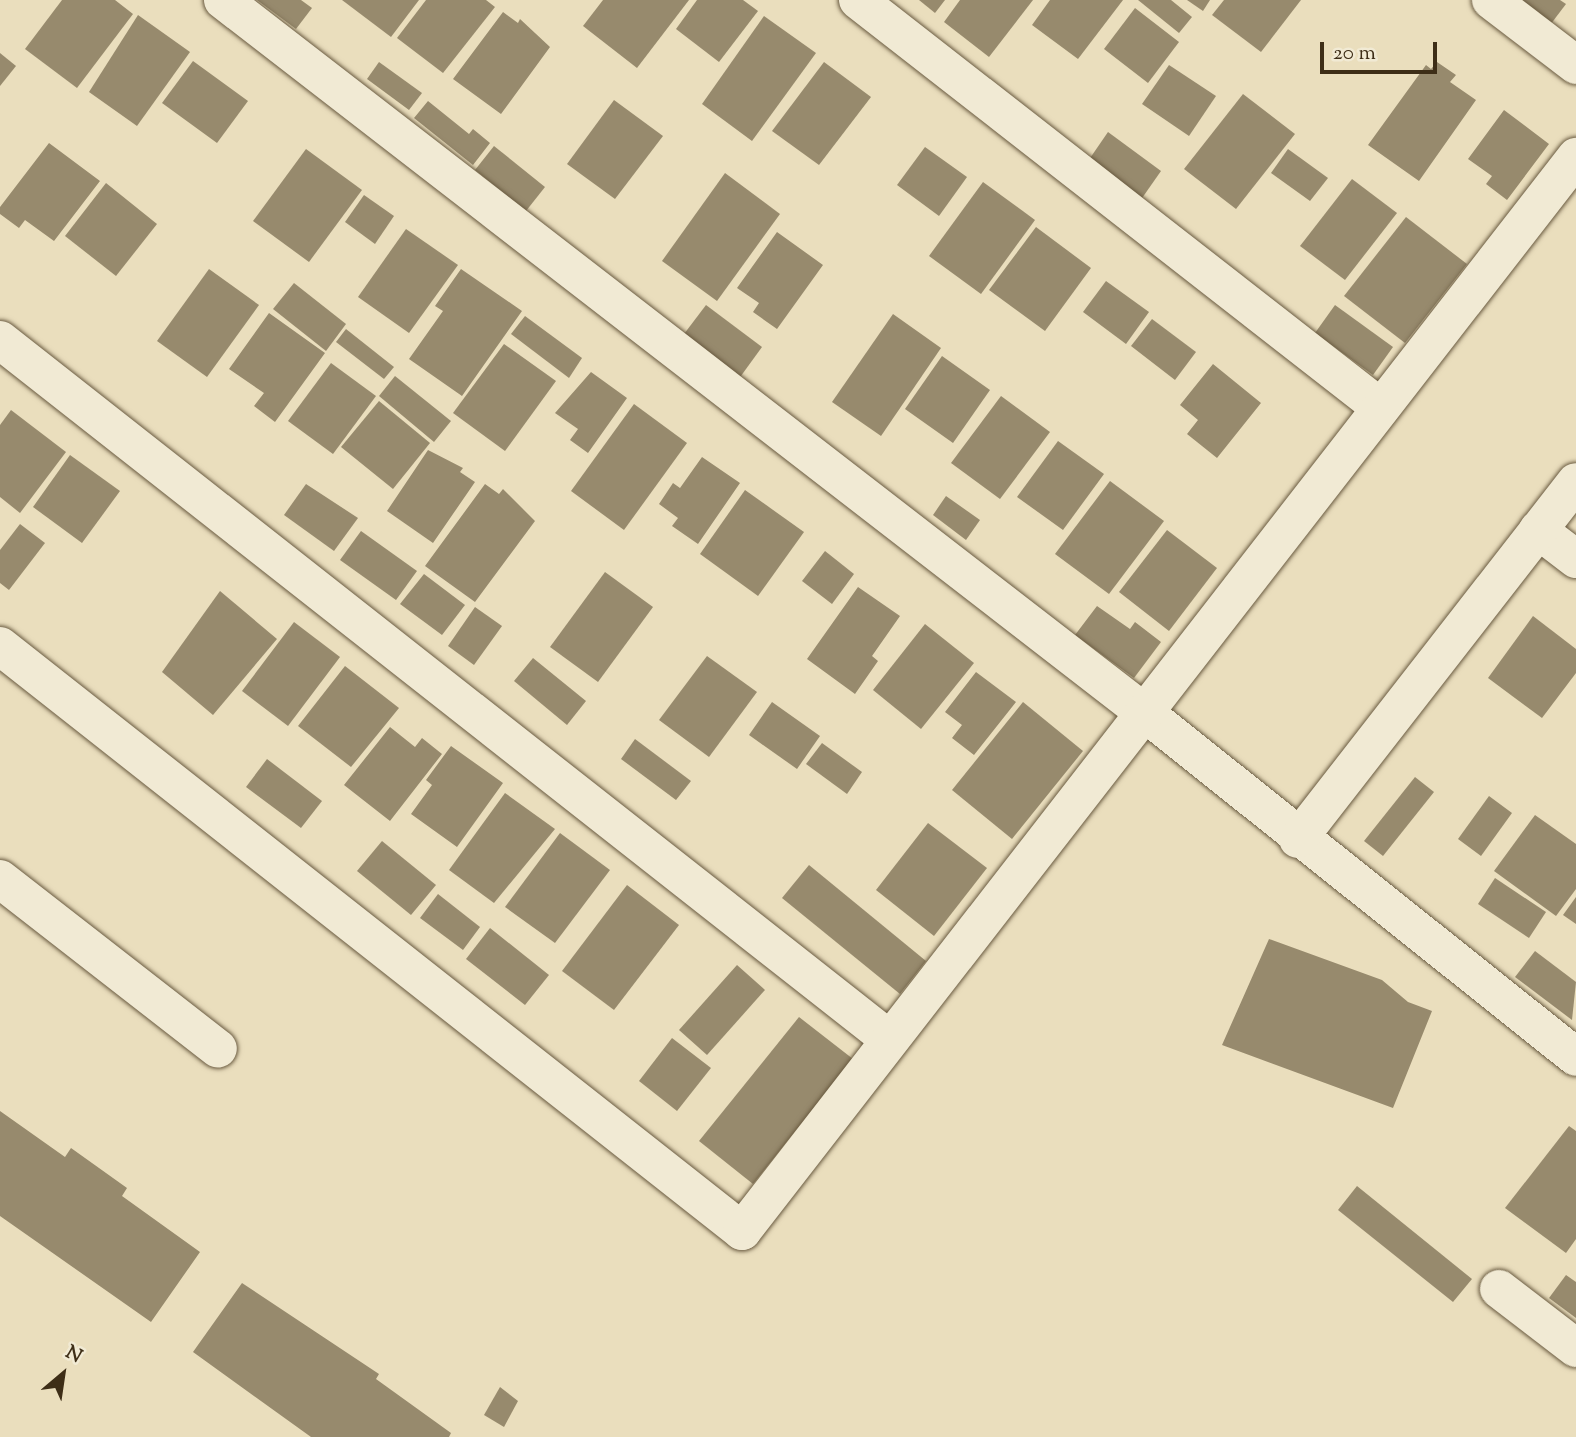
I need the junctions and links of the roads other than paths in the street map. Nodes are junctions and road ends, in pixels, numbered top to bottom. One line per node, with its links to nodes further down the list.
1 (223, 0): 12 (street)
2 (858, 0): 7 (street)
3 (1492, 0): 4 (street)
4 (1576, 65)
5 (1576, 157): 7 (street)
6 (0, 340): 15 (street)
7 (1381, 408): 12 (street)
8 (1576, 482): 9 (street)
9 (1538, 530): 10 (street); 13 (street)
10 (1576, 559)
11 (0, 646): 15 (street)
12 (1145, 713): 13 (street); 15 (street)
13 (1298, 839): 17 (street)
14 (0, 879): 16 (street)
15 (889, 1039)
16 (218, 1049)
17 (1576, 1057)
18 (1499, 1289): 19 (street)
19 (1576, 1348)

